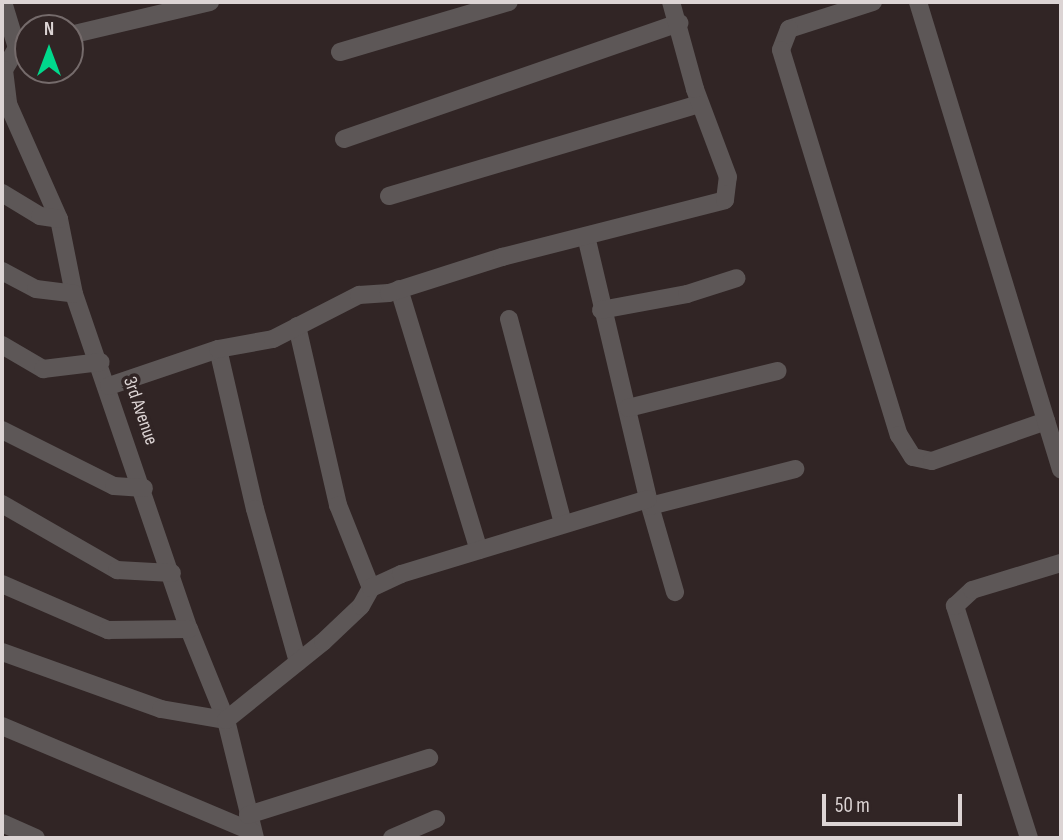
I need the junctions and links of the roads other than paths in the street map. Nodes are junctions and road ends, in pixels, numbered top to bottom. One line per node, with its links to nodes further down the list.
1 (3, 2): 8 (street, 3rd Avenue)
2 (210, 2): 9 (street)
3 (509, 2): 10 (street)
4 (671, 2): 7 (street)
5 (873, 2): 32 (street)
6 (918, 2): 32 (street)
7 (679, 23): 13 (street); 14 (street)
8 (14, 28)
9 (84, 32)
10 (340, 52)
11 (14, 57): 12 (street, 3rd Avenue)
12 (4, 97): 17 (street, 3rd Avenue)
13 (700, 104): 16 (street); 18 (street)
14 (344, 139)
15 (2, 193): 17 (street)
16 (389, 196)
17 (60, 219): 22 (street, 3rd Avenue)
18 (586, 236): 21 (street); 23 (street)
19 (2, 271): 22 (street)
20 (737, 278): 23 (street)
21 (399, 289): 25 (street); 40 (street)
22 (74, 294): 28 (street, 3rd Avenue)
23 (601, 310): 31 (street)
24 (509, 319): 39 (street)
25 (297, 326): 27 (street); 44 (street)
26 (2, 345): 28 (street)
27 (218, 349): 30 (street); 48 (street)
28 (101, 362): 30 (street, 3rd Avenue)
29 (778, 371): 31 (street)
30 (109, 386): 36 (street, 3rd Avenue)
31 (628, 408): 37 (street)
32 (1046, 421): 35 (street)
33 (2, 430): 36 (street)
34 (795, 469): 37 (street)
35 (1061, 470)
36 (144, 488): 42 (street, 3rd Avenue)
37 (649, 503): 39 (street); 45 (street)
38 (2, 504): 42 (street)
39 (564, 524): 40 (street)
40 (479, 550): 44 (street)
41 (1061, 564): 57 (street)
42 (172, 573): 46 (street, 3rd Avenue)
43 (2, 584): 46 (street)
44 (371, 588): 48 (street)
45 (675, 592)
46 (189, 629): 49 (street, 3rd Avenue)
47 (2, 652): 49 (street)
48 (298, 662): 49 (street)
49 (226, 720): 54 (street, 3rd Avenue)
50 (2, 726): 54 (street)
51 (429, 758): 54 (street)
52 (436, 819): 56 (street)
53 (2, 823): 55 (street)
54 (252, 828)
55 (36, 838)
56 (392, 838)
57 (1029, 838)

